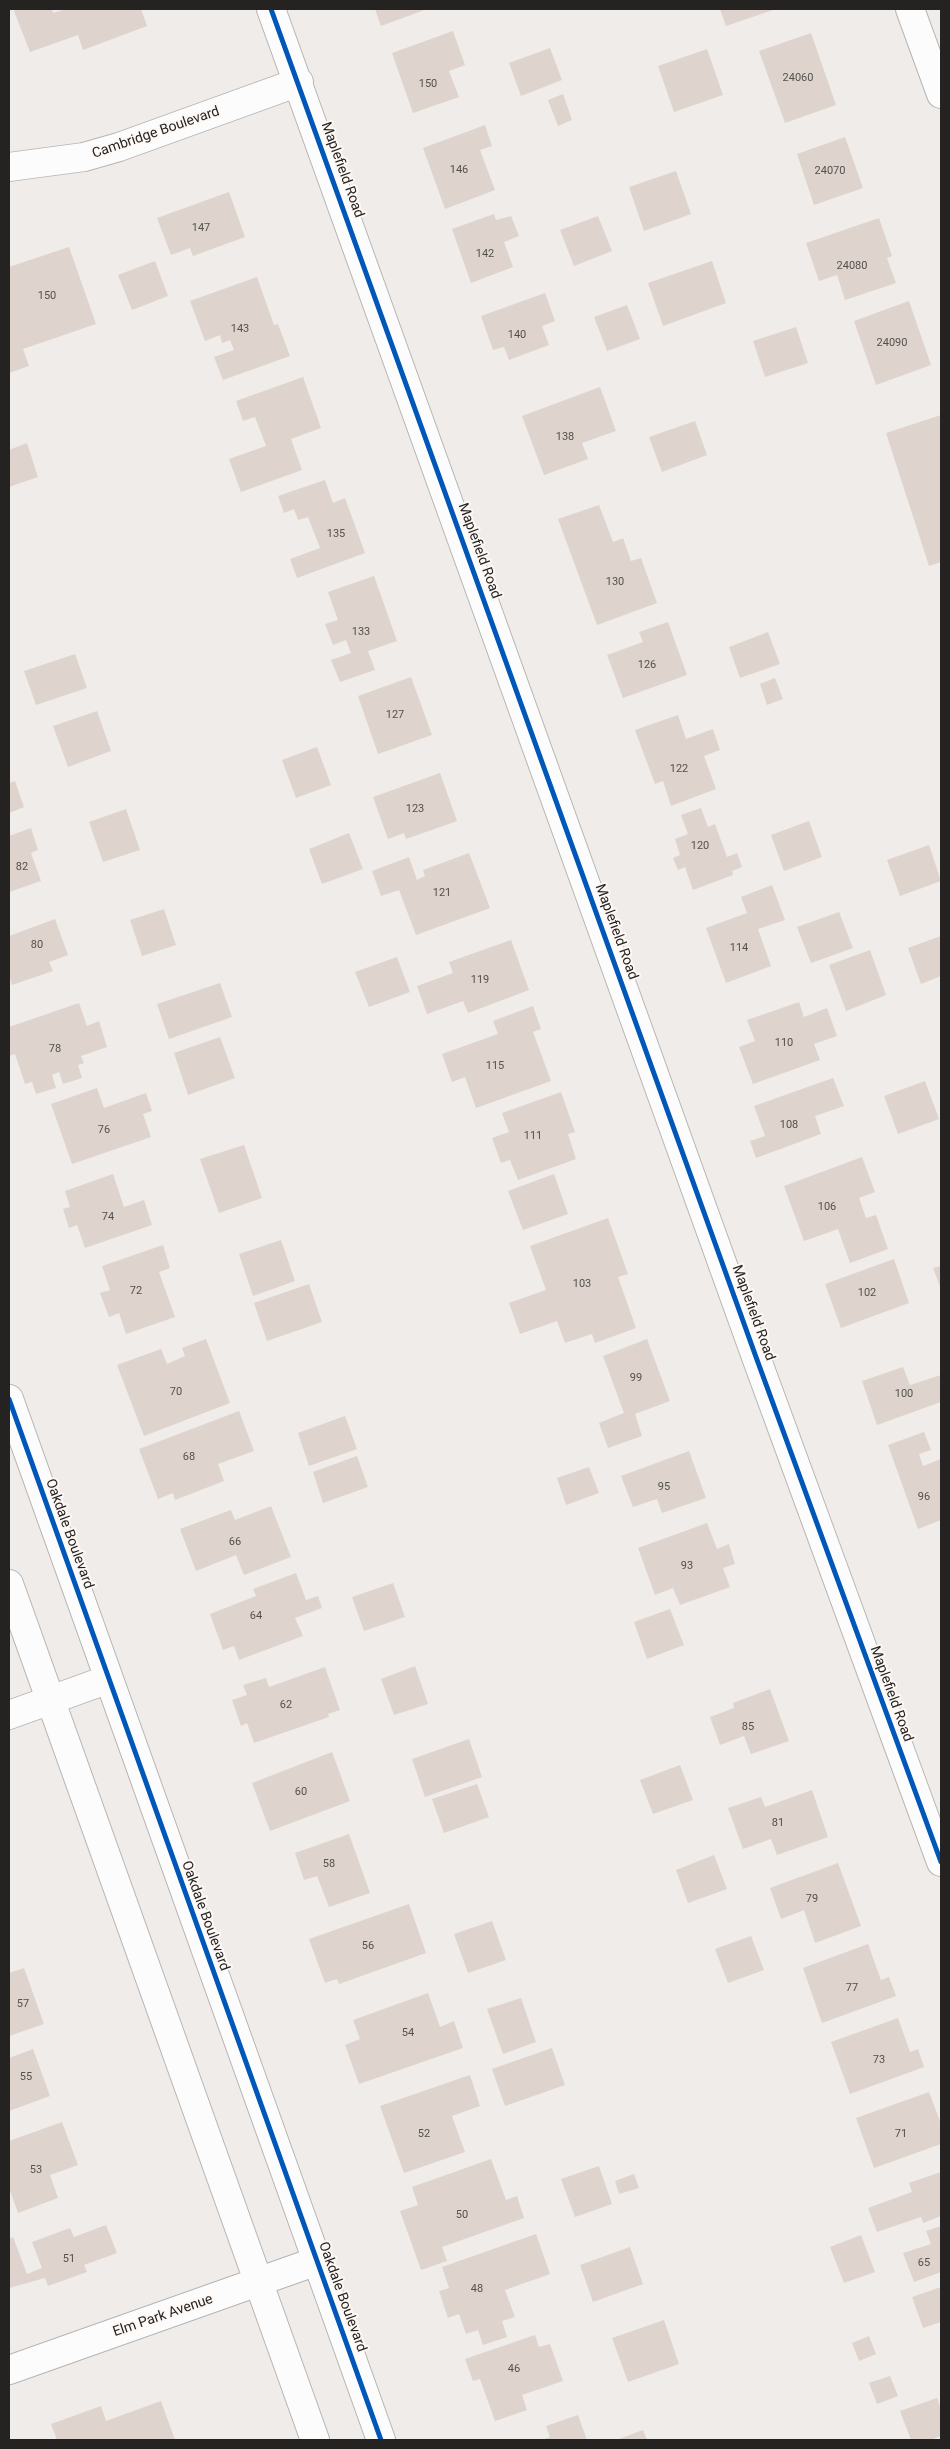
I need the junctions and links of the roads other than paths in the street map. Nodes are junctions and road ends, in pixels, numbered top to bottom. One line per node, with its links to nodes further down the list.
1 (271, 9): 3 (street, Maplefield Road)
2 (910, 9): 4 (street)
3 (299, 82): 5 (street, Cambridge Boulevard); 11 (street, Maplefield Road)
4 (941, 94)
5 (9, 167)
6 (9, 1399): 8 (street, Oakdale Boulevard)
7 (9, 1584): 9 (street)
8 (109, 1679): 9 (street); 12 (street, Oakdale Boulevard)
9 (51, 1699): 10 (street); 13 (street)
10 (9, 1715)
11 (941, 1862)
12 (317, 2261): 13 (street, Elm Park Avenue); 16 (street, Oakdale Boulevard)
13 (259, 2282): 14 (street, Elm Park Avenue); 15 (street)
14 (9, 2370)
15 (315, 2440)
16 (381, 2440)

